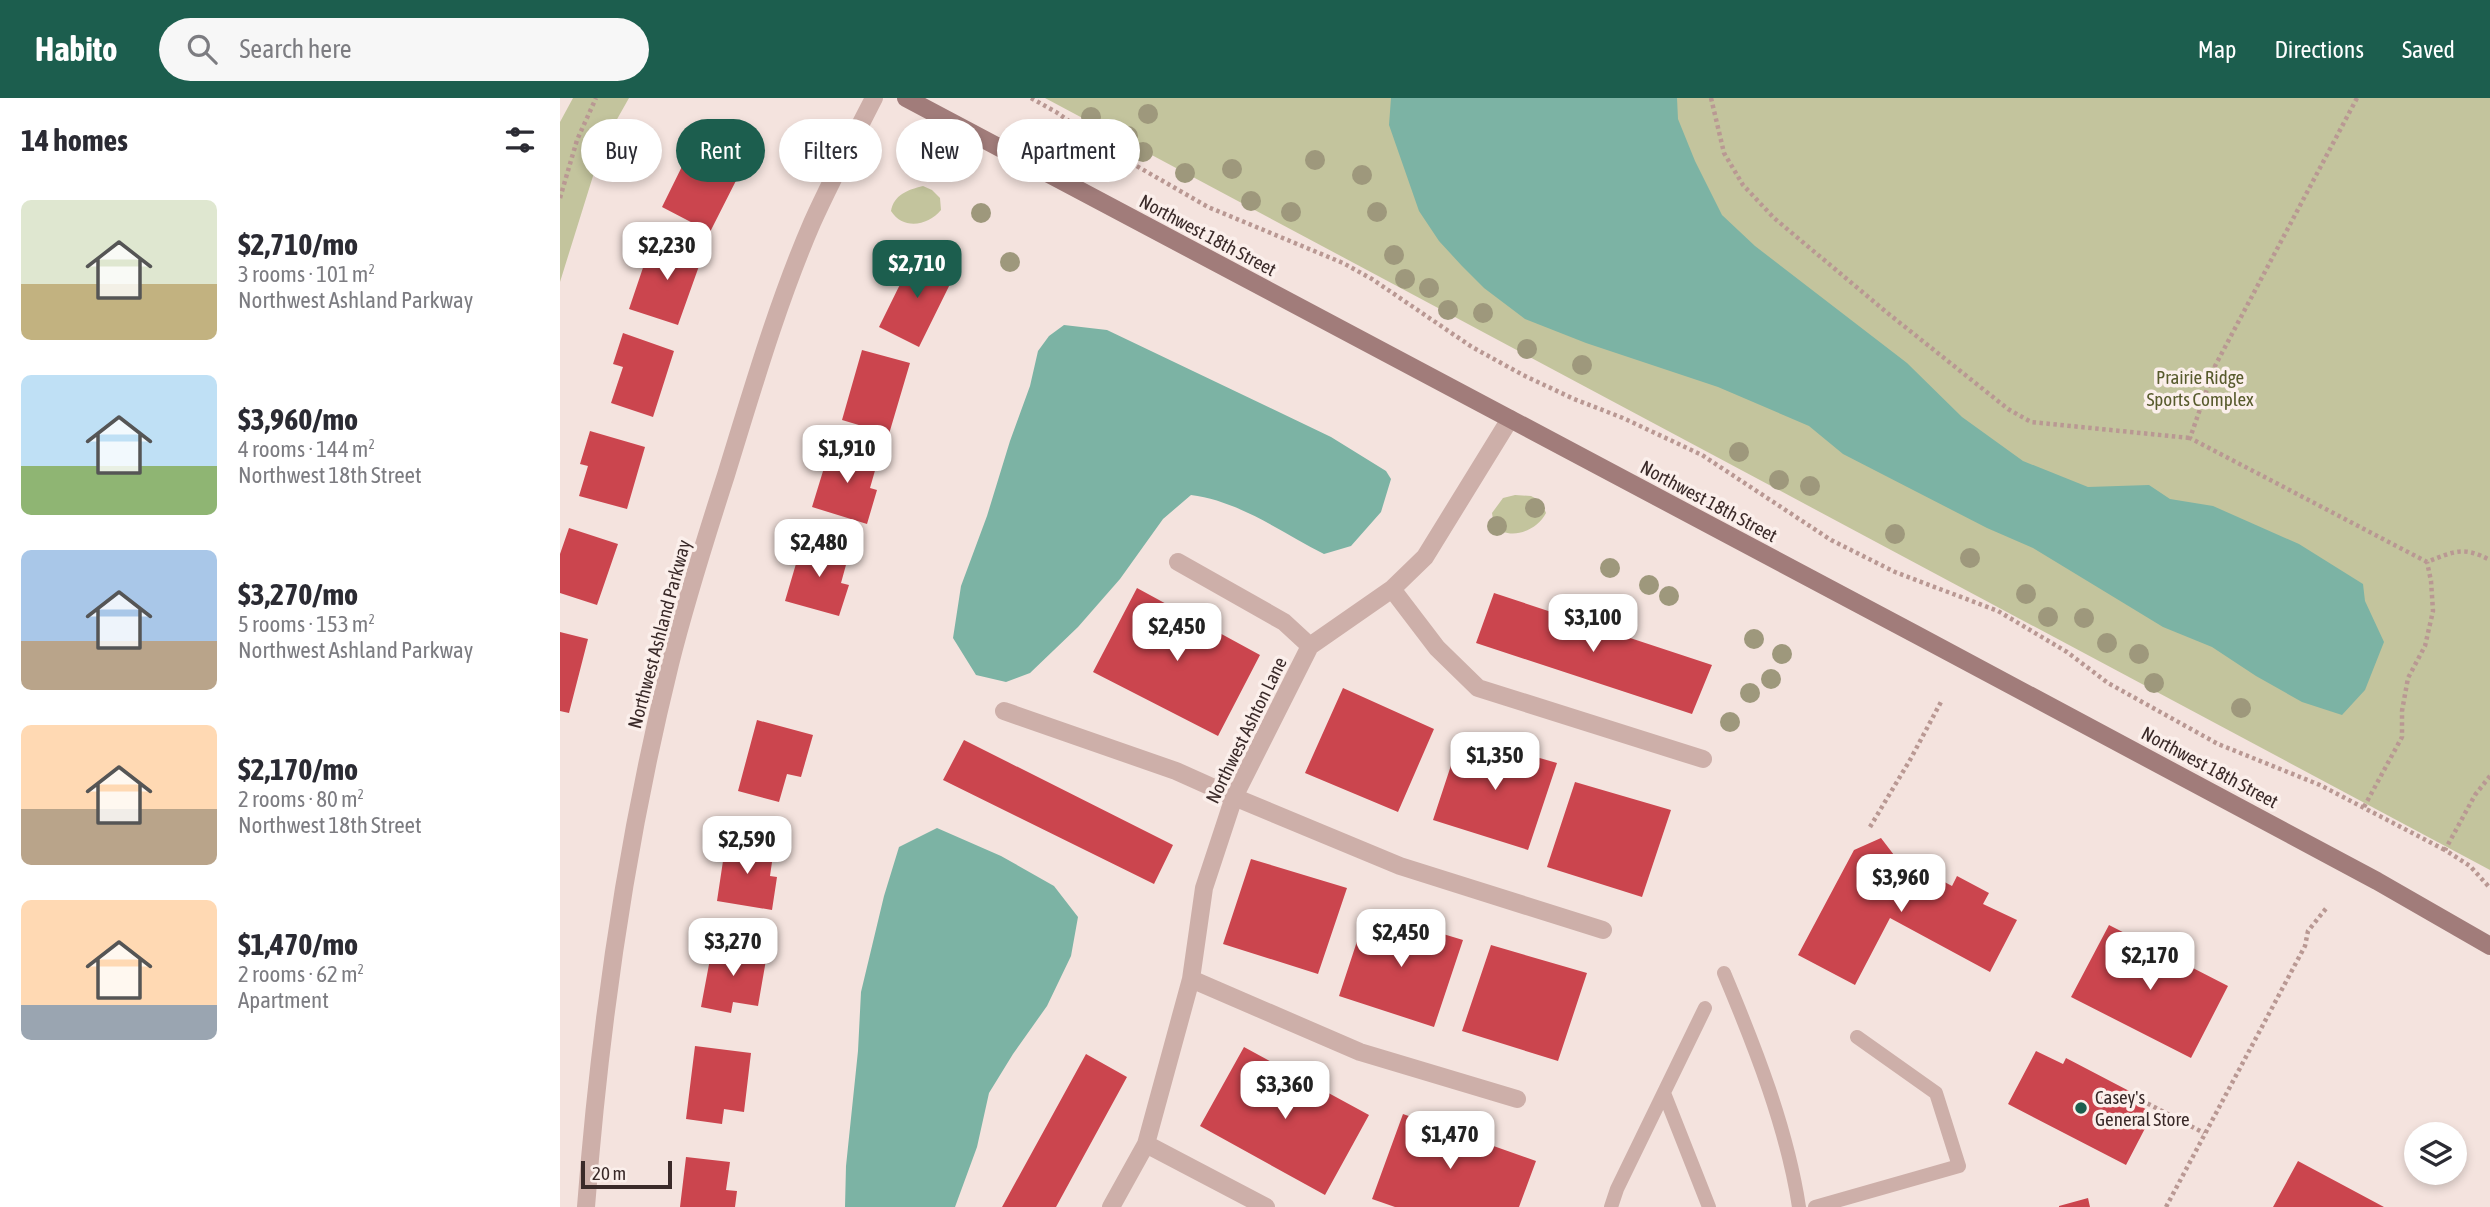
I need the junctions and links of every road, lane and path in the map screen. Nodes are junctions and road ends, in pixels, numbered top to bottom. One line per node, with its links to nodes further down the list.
1 (596, 98): 7 (path)
2 (874, 98): 36 (street, Northwest Ashland Parkway)
3 (906, 98): 8 (main road, Northwest 18th Street)
4 (1031, 98): 20 (path)
5 (1711, 98): 9 (path)
6 (2357, 98): 9 (path)
7 (560, 198)
8 (1510, 419): 13 (street, Northwest Ashton Lane); 26 (main road, Northwest 18th Street)
9 (2190, 438): 12 (path)
10 (2490, 560): 12 (path)
11 (1178, 562): 14 (street)
12 (2427, 562): 20 (path)
13 (1392, 589): 14 (street, Northwest Ashton Lane); 17 (street)
14 (1310, 646): 19 (street, Northwest Ashton Lane)
15 (1942, 700): 21 (path)
16 (1004, 711): 19 (street)
17 (1703, 760)
18 (2490, 776): 22 (path)
19 (1234, 797): 25 (street); 28 (street, Northwest Ashton Lane)
20 (2364, 807): 22 (path)
21 (1870, 827)
22 (2445, 850): 23 (path)
23 (2490, 888)
24 (2328, 905): 34 (path)
25 (1603, 930)
26 (2490, 946)
27 (1724, 973): 41 (lane)
28 (1191, 979): 33 (street); 35 (street, Northwest Ashton Lane)
29 (1706, 1008): 31 (lane)
30 (1857, 1037): 42 (lane)
31 (1664, 1093): 39 (lane); 40 (lane)
32 (2135, 1097): 34 (path)
33 (1517, 1099)
34 (2204, 1133): 43 (path)
35 (1146, 1144): 37 (street, Northwest Ashton Lane); 38 (street)
36 (586, 1207)
37 (1111, 1207)
38 (1266, 1207)
39 (1611, 1207)
40 (1709, 1207)
41 (1799, 1207)
42 (1815, 1207)
43 (2166, 1207)

